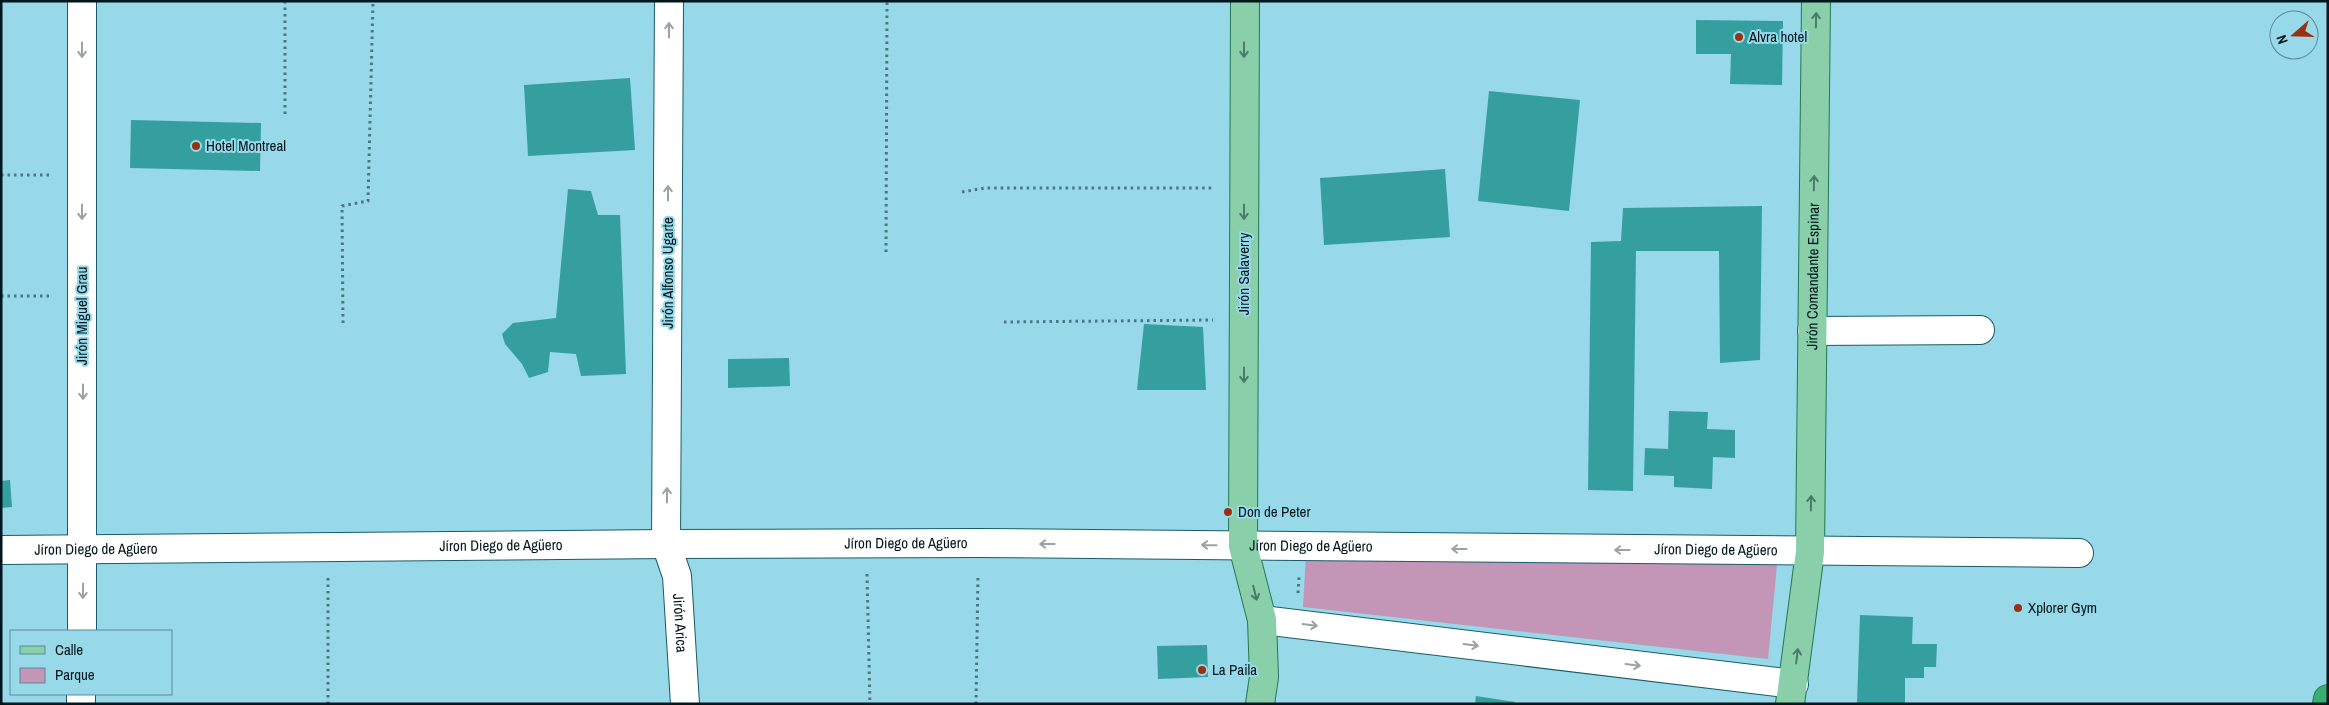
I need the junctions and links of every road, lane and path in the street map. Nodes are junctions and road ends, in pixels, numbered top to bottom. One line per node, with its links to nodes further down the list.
1 (82, 1): 10 (street, Jirón Miguel Grau, one-way to 10)
2 (285, 1): 8 (path)
3 (373, 1): 18 (path)
4 (669, 1): 21 (street, Jirón Alfonso Ugarte, one-way to 4)
5 (887, 1): 13 (path)
6 (1244, 1): 11 (main road, Jirón Salaverry, one-way to 11)
7 (1816, 1): 20 (main road, Jirón Comandante Espinar, one-way to 7)
8 (285, 114)
9 (1, 175): 10 (path)
10 (82, 175): 14 (street, Jirón Miguel Grau, one-way to 14)
11 (1244, 188): 12 (path); 16 (main road, Jirón Salaverry, one-way to 16)
12 (962, 192)
13 (886, 252)
14 (82, 295): 15 (path); 28 (street, Jirón Miguel Grau, one-way to 28)
15 (1, 296)
16 (1244, 320): 17 (path); 24 (main road, Jirón Salaverry, one-way to 24)
17 (1004, 322)
18 (343, 323)
19 (1980, 330): 20 (street)
20 (1812, 331): 29 (main road, Jirón Comandante Espinar, one-way to 20)
21 (666, 544): 22 (street, Jíron Diego de Agüero); 25 (street, Jíron Diego de Agüero); 37 (street, Jirón Arica)
22 (867, 544): 23 (street, Jíron Diego de Agüero); 38 (path)
23 (978, 544): 24 (street, Jíron Diego de Agüero, one-way to 23); 39 (path)
24 (1244, 546): 26 (street, Jíron Diego de Agüero); 31 (main road, Jirón Salaverry, one-way to 31)
25 (328, 548): 28 (street, Jíron Diego de Agüero); 36 (path)
26 (1300, 548): 29 (street, Jíron Diego de Agüero, one-way to 26); 32 (path)
27 (1, 550): 28 (street, Jíron Diego de Agüero)
28 (83, 551): 33 (street, Jirón Miguel Grau, one-way to 33)
29 (1810, 552): 30 (street, Jíron Diego de Agüero); 34 (main road, Jirón Comandante Espinar, one-way to 29)
30 (2079, 553)
31 (1262, 620): 32 (street); 40 (main road, Jirón Salaverry)
32 (1297, 624): 34 (street, one-way to 34)
33 (82, 630)
34 (1792, 694)
35 (2328, 699): 41 (highway)
36 (328, 704)
37 (685, 704)
38 (870, 704)
39 (976, 704)
40 (1260, 704)
41 (2327, 704)

